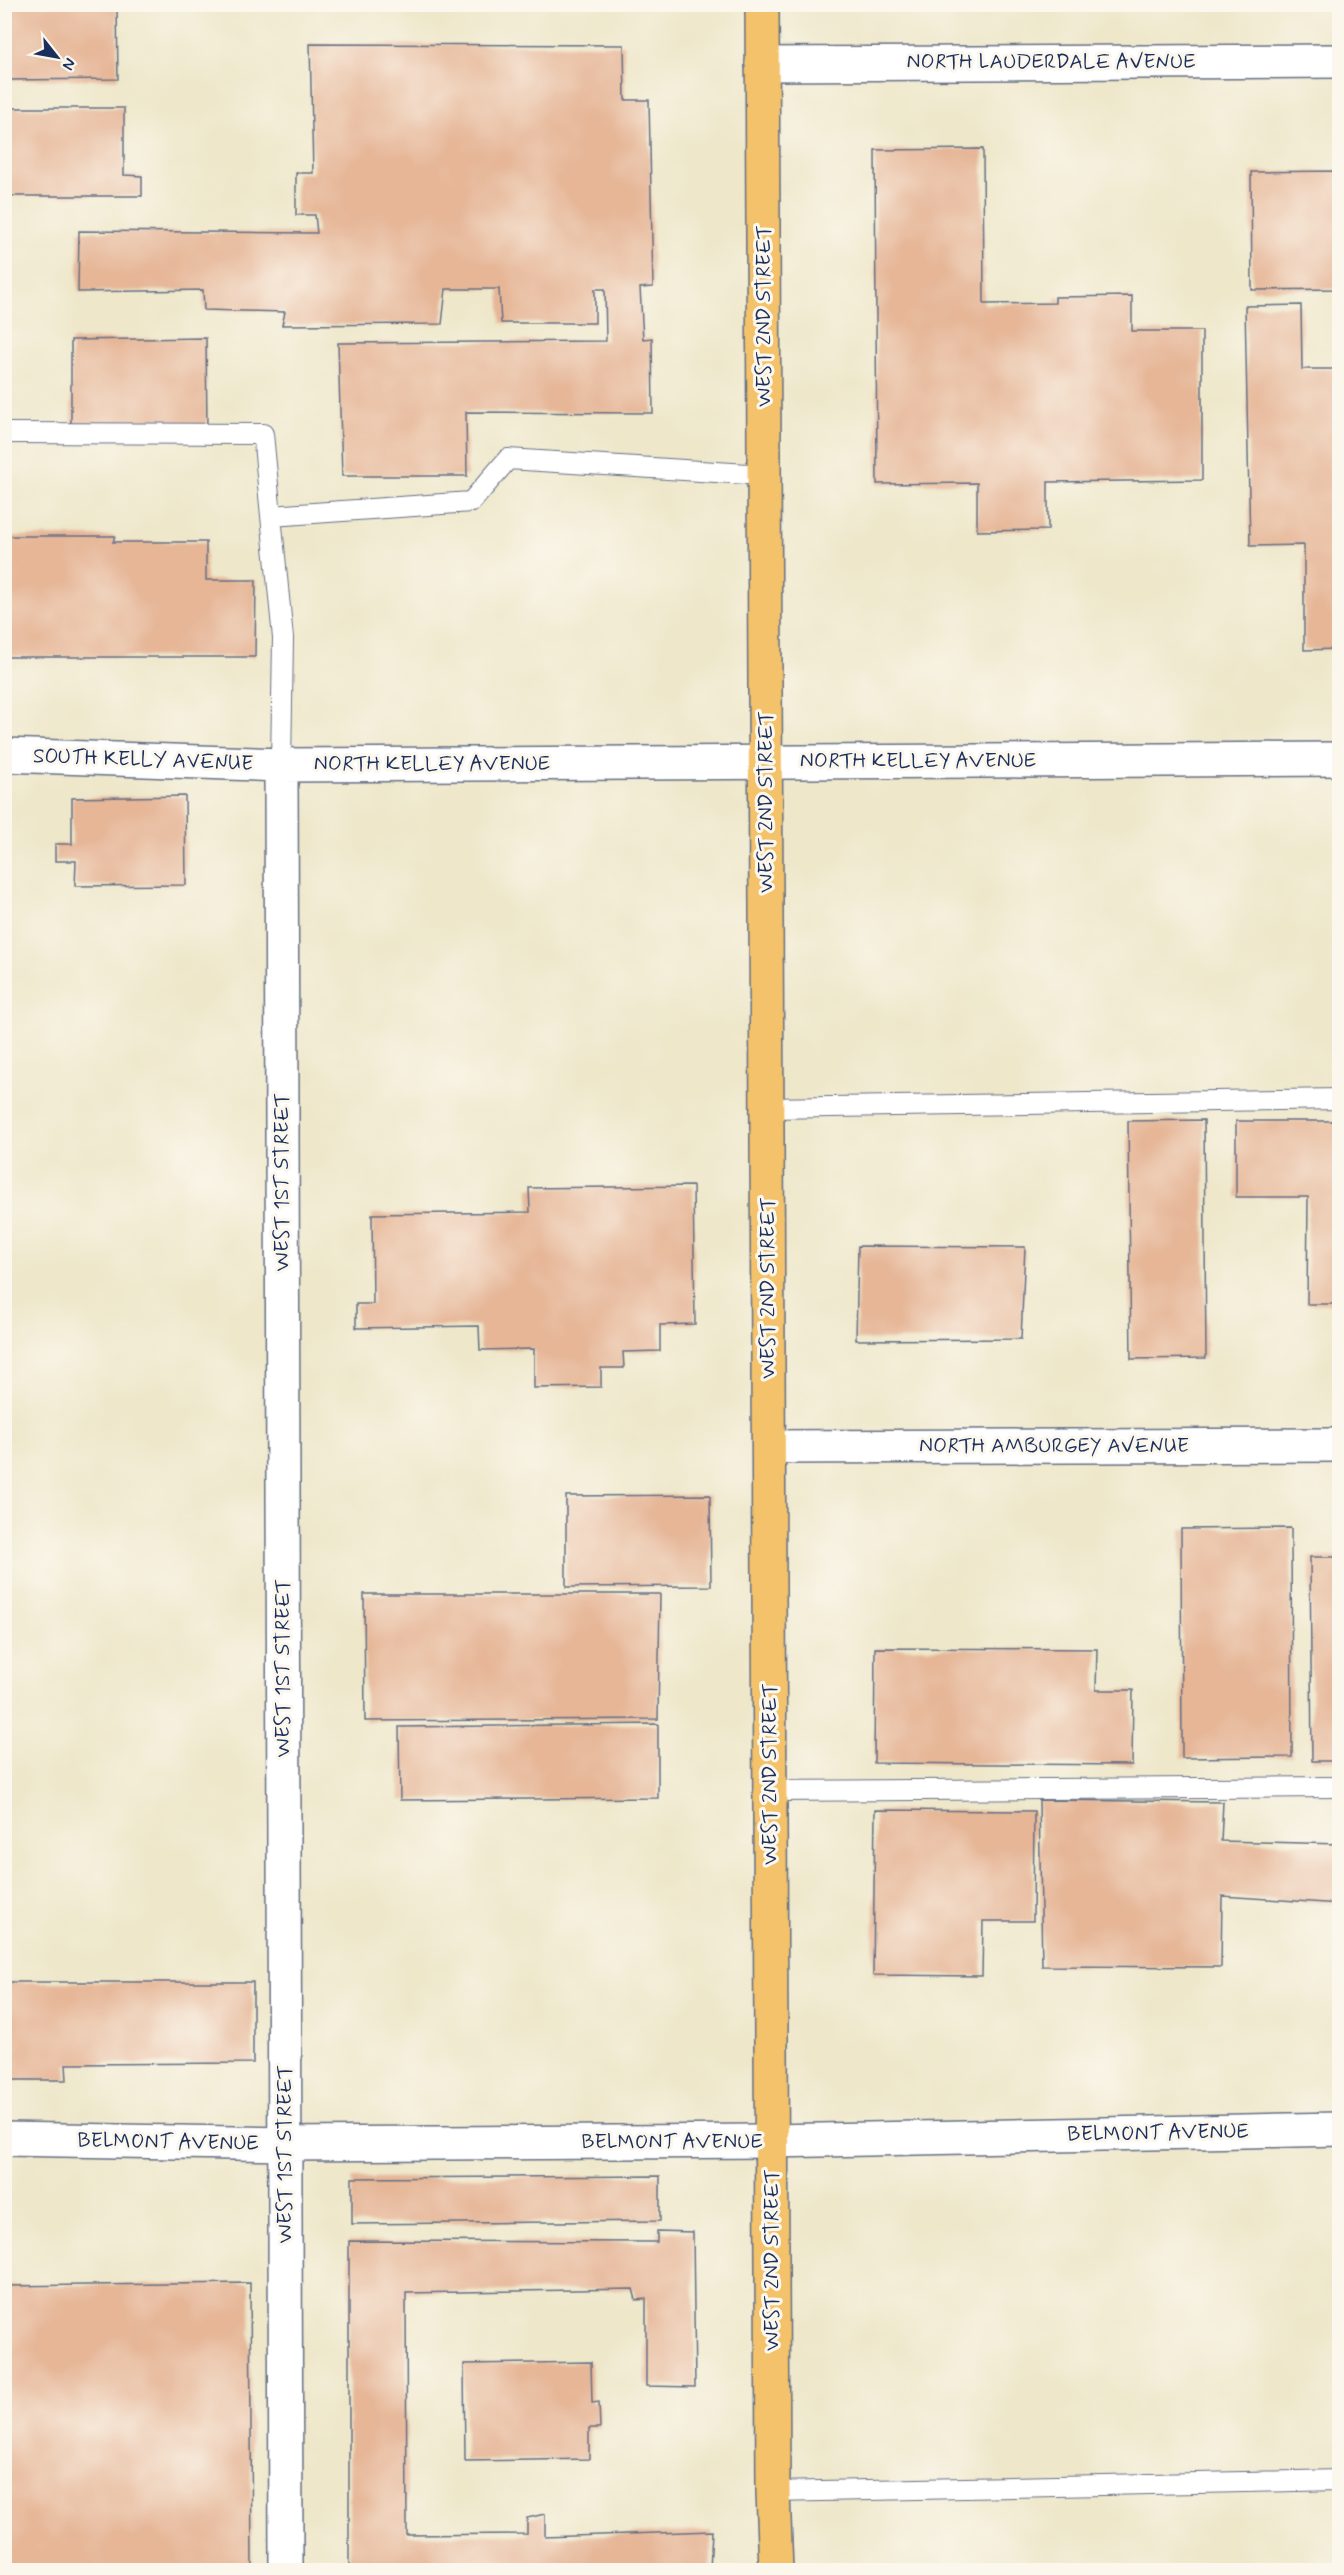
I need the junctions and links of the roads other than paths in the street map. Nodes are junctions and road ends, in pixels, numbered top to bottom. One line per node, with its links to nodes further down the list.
1 (762, 4): 3 (main road, WEST 2ND STREET)
2 (1340, 61): 3 (street, NORTH LAUDERDALE AVENUE)
3 (762, 64): 5 (main road, WEST 2ND STREET)
4 (4, 433): 6 (lane)
5 (764, 475): 6 (lane); 9 (main road, WEST 2ND STREET)
6 (271, 516): 10 (lane)
7 (4, 755): 10 (street, SOUTH KELLY AVENUE)
8 (1340, 759): 9 (street, NORTH KELLEY AVENUE)
9 (766, 762): 10 (street, NORTH KELLEY AVENUE); 12 (main road, WEST 2ND STREET)
10 (281, 765): 20 (street, WEST 1ST STREET)
11 (1340, 1099): 12 (lane)
12 (767, 1108): 14 (main road, WEST 2ND STREET)
13 (1340, 1445): 14 (street, NORTH AMBURGEY AVENUE)
14 (769, 1448): 16 (main road, WEST 2ND STREET)
15 (1340, 1787): 16 (lane)
16 (770, 1791): 19 (main road, WEST 2ND STREET)
17 (1340, 2129): 19 (street, BELMONT AVENUE)
18 (4, 2139): 20 (street, BELMONT AVENUE)
19 (772, 2141): 20 (street, BELMONT AVENUE); 22 (main road, WEST 2ND STREET)
20 (285, 2144): 23 (street, WEST 1ST STREET)
21 (1340, 2480): 22 (lane)
22 (773, 2492): 24 (main road, WEST 2ND STREET)
23 (286, 2571)
24 (776, 2571)

